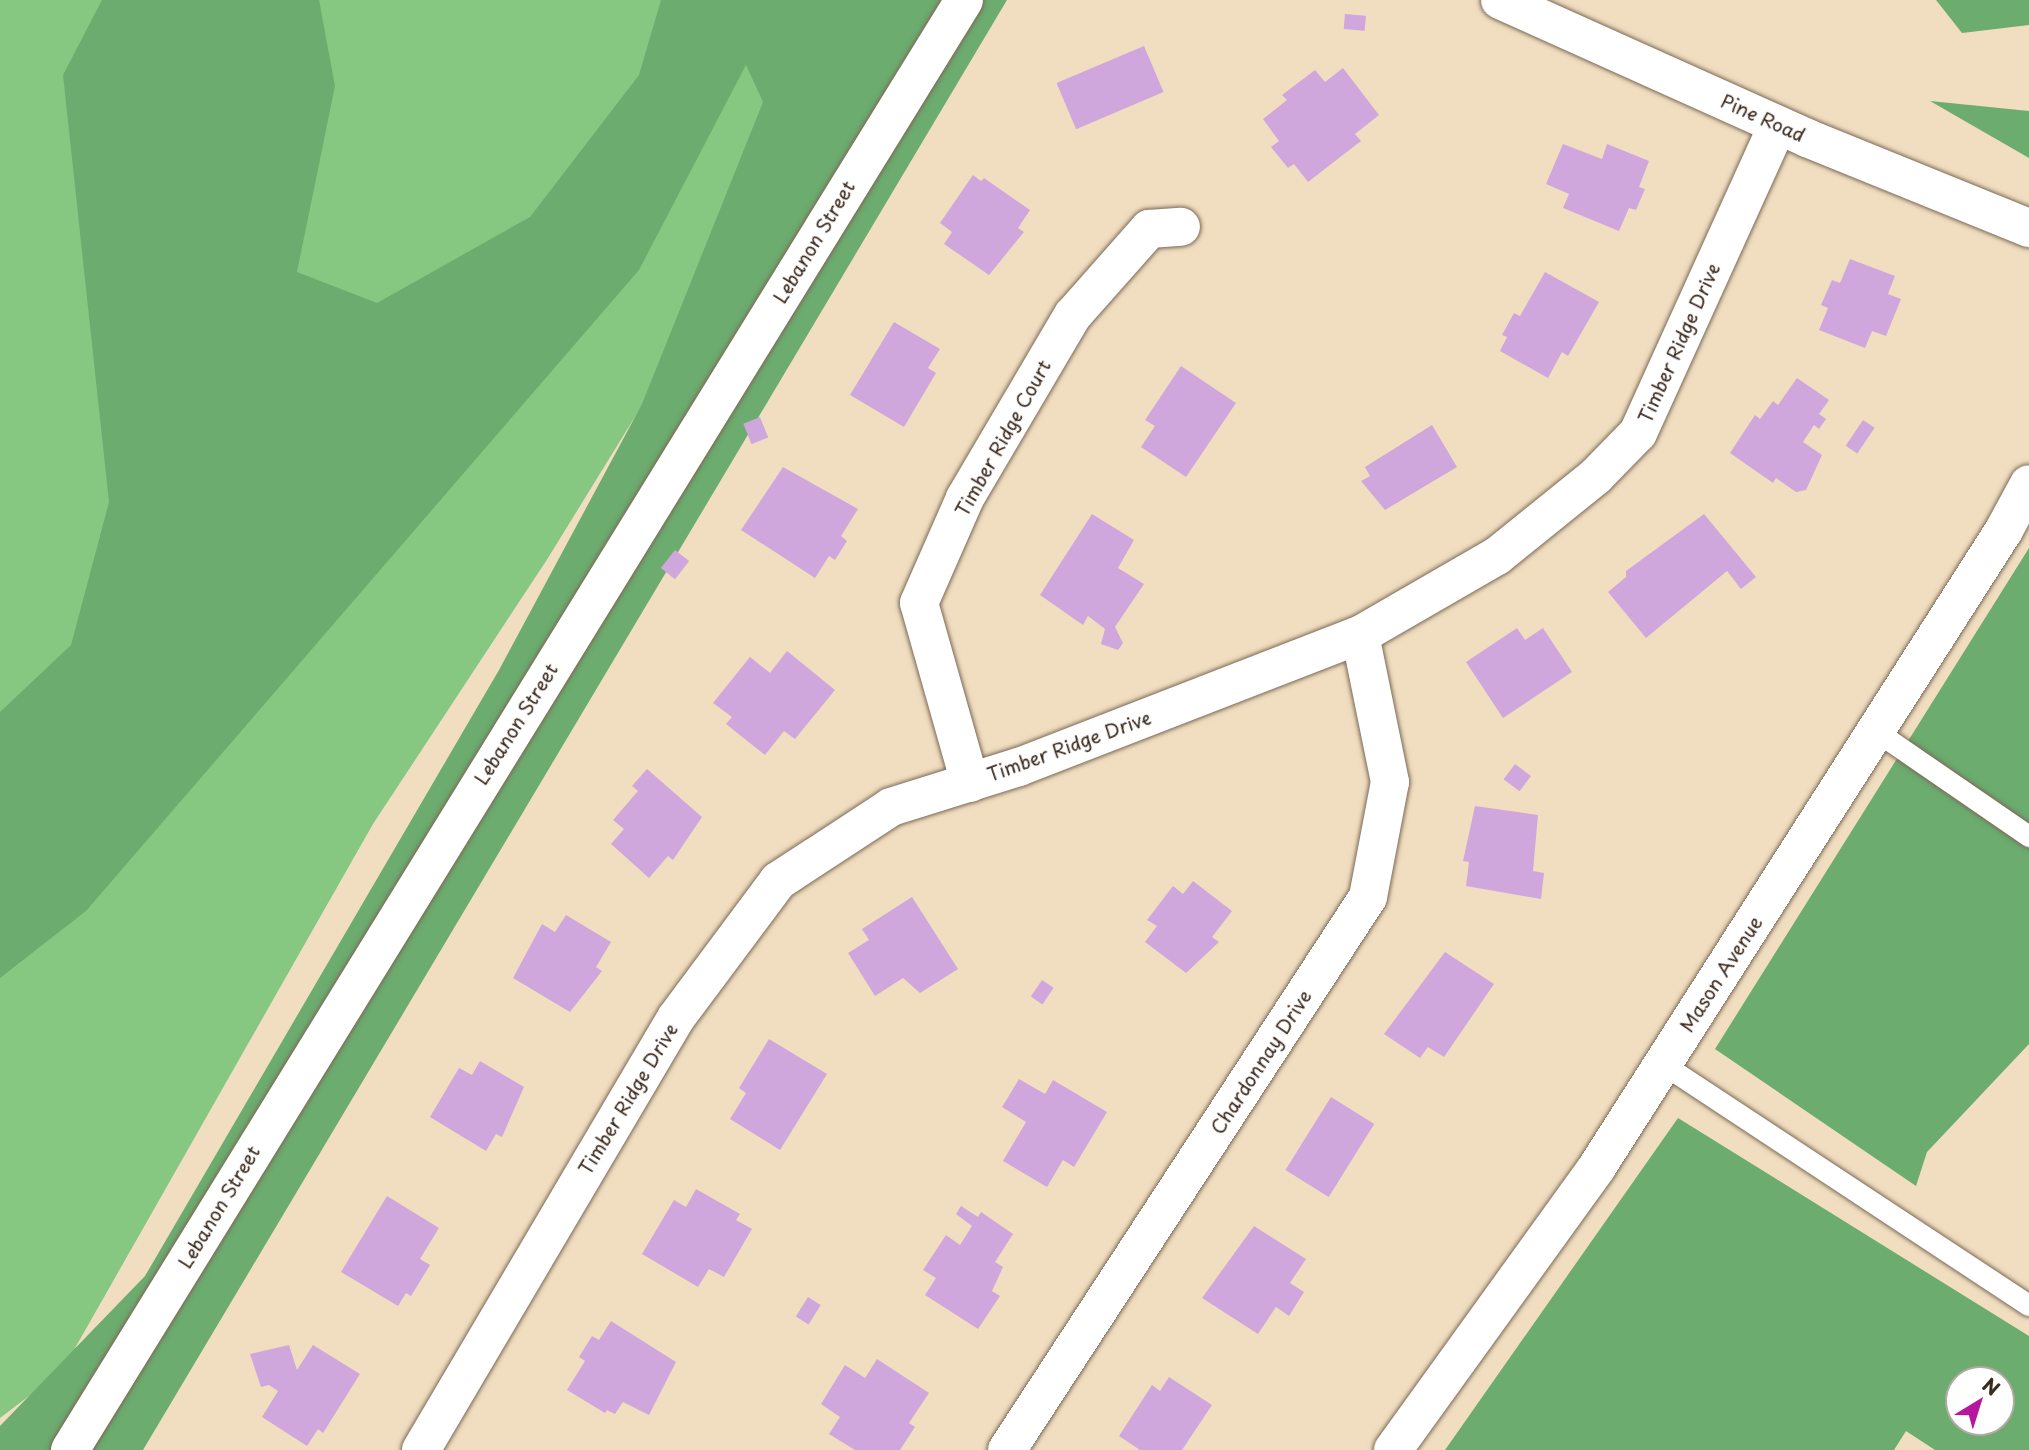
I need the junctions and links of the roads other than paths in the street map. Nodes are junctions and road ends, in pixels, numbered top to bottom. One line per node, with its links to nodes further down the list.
1 (964, 0): 13 (street, Lebanon Street)
2 (1500, 0): 3 (street, Pine Road)
3 (1778, 125): 5 (street, Pine Road); 7 (street, Timber Ridge Drive)
4 (1181, 227): 9 (street, Timber Ridge Court)
5 (2029, 228)
6 (2029, 484): 8 (street, Mason Avenue)
7 (1360, 635): 9 (street, Timber Ridge Drive); 15 (street, Chardonnay Drive)
8 (1876, 731): 10 (lane); 11 (street, Mason Avenue)
9 (970, 783): 14 (street, Timber Ridge Drive)
10 (2029, 836)
11 (1663, 1065): 12 (lane); 16 (street, Mason Avenue)
12 (2029, 1305)
13 (70, 1450)
14 (421, 1450)
15 (1007, 1450)
16 (1393, 1450)

